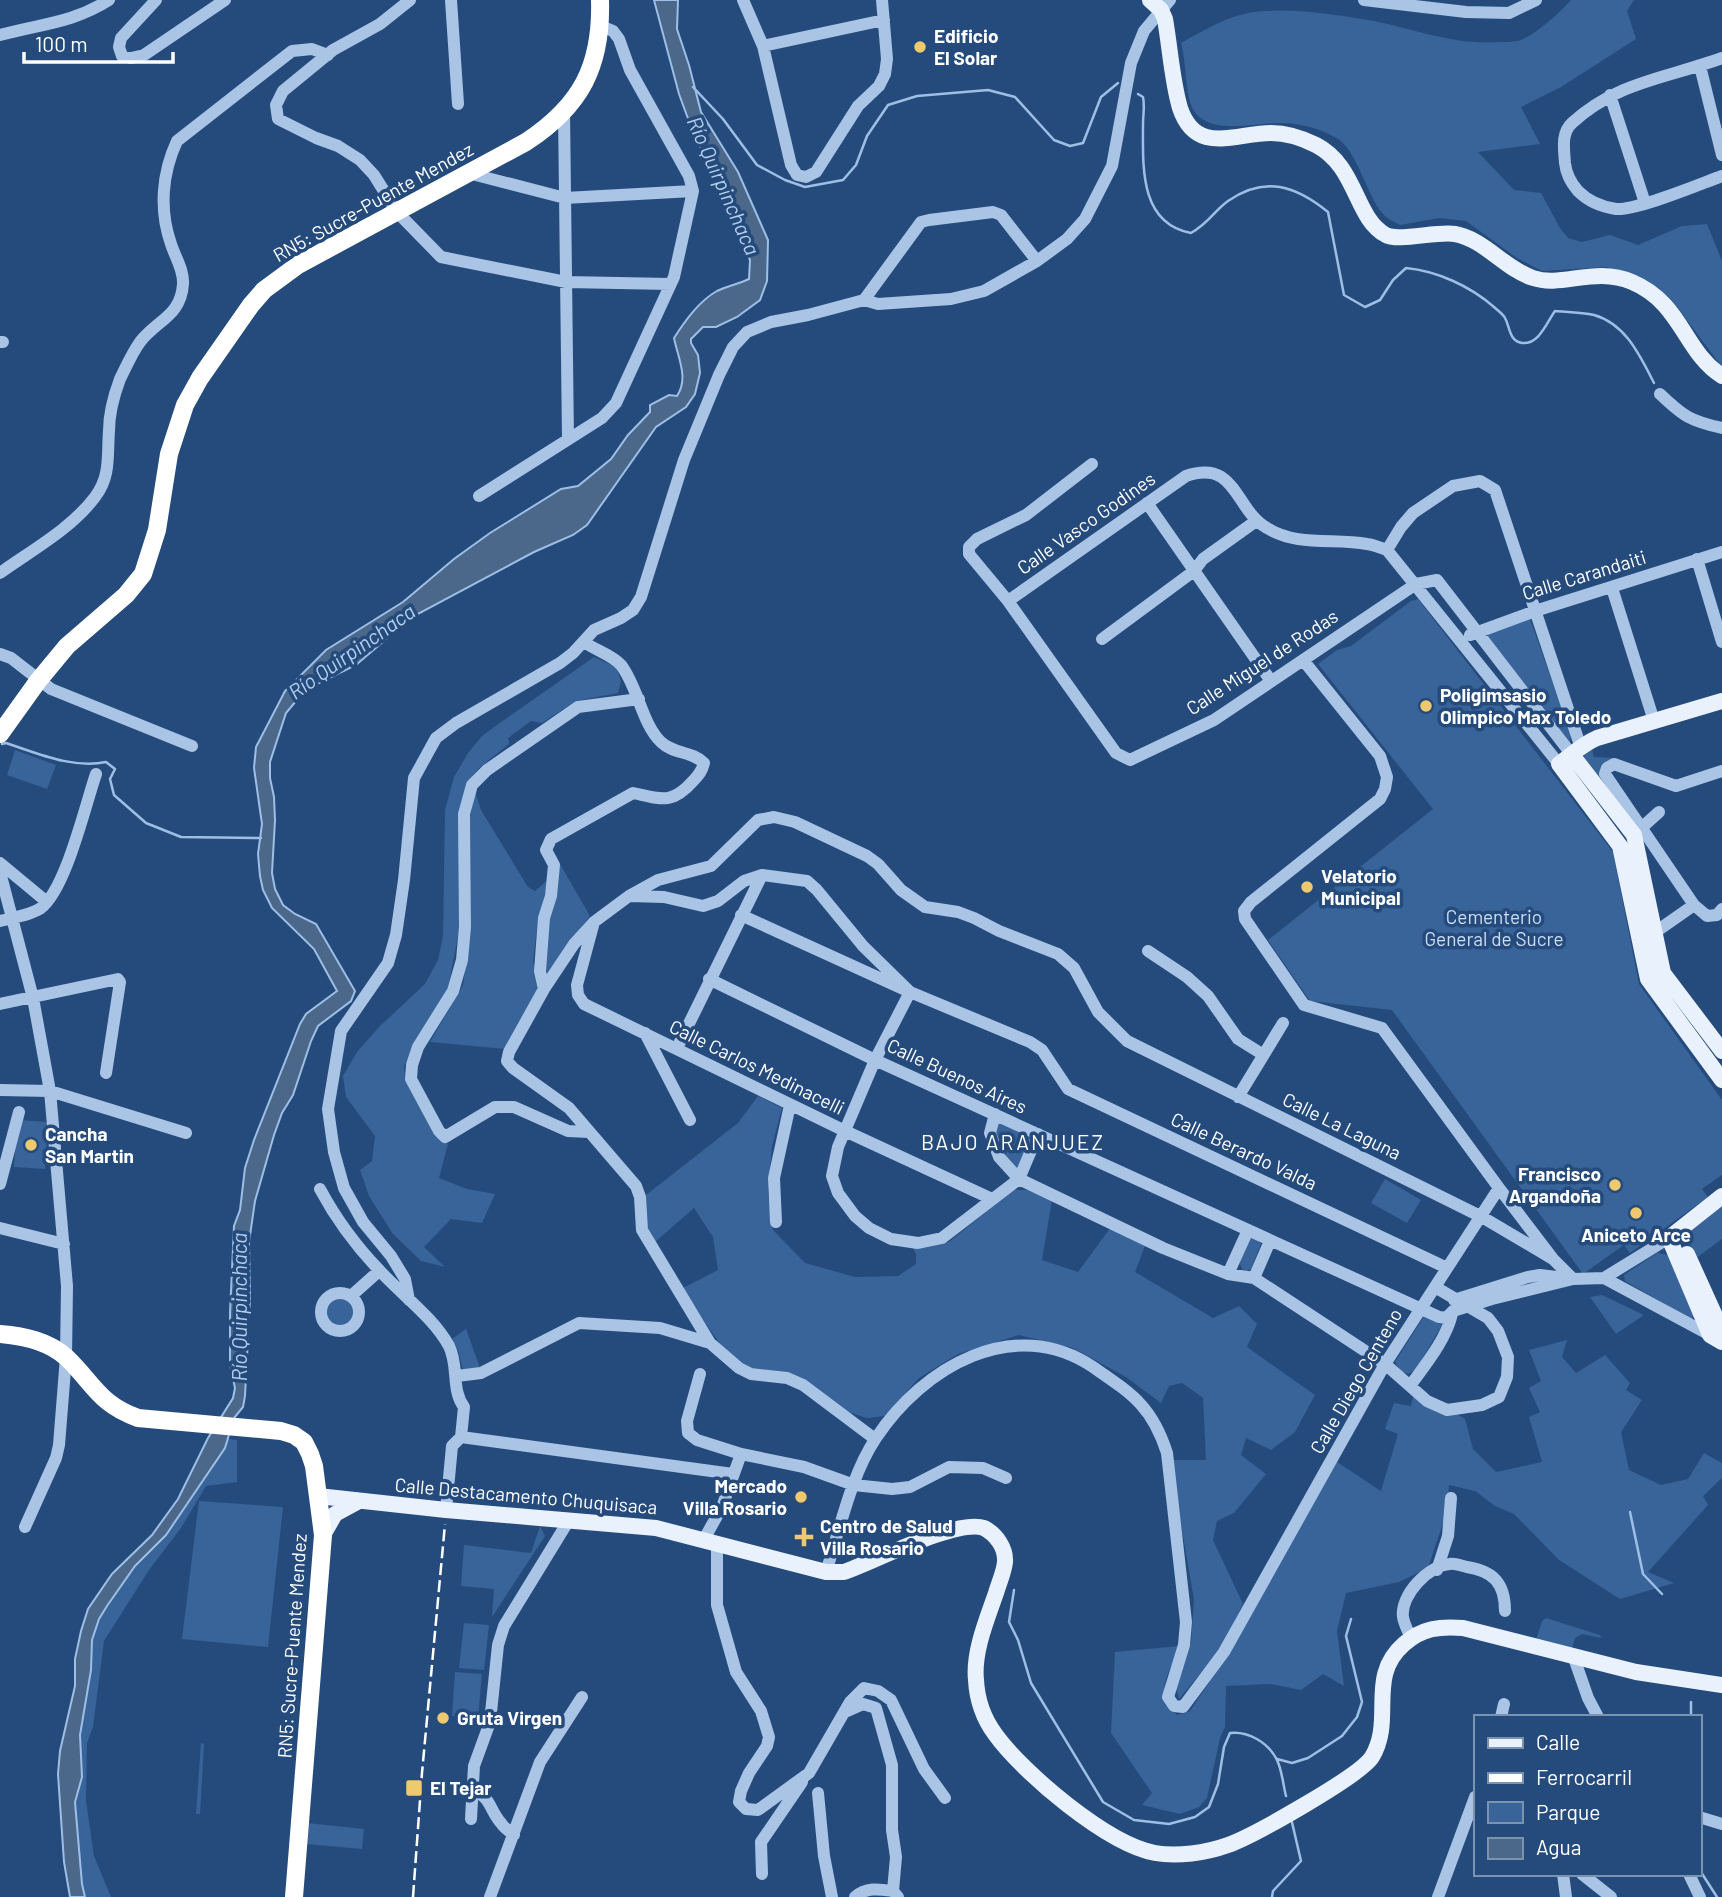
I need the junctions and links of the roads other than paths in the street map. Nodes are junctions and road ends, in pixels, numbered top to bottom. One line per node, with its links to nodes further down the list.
1 (109, 0): 14 (street)
2 (156, 0): 3 (street)
3 (225, 0)
4 (410, 0): 16 (street)
5 (451, 0): 20 (street)
6 (600, 0): 13 (highway, RN5: Sucre-Puente Mendez)
7 (743, 0): 15 (street)
8 (882, 0): 12 (street)
9 (1364, 0): 10 (street)
10 (1536, 0)
11 (1162, 7): 29 (street); 33 (main road)
12 (884, 20): 15 (street); 15 (street)
13 (601, 26): 21 (highway, RN5: Sucre-Puente Mendez); 25 (street)
14 (0, 35)
15 (763, 46)
16 (328, 55): 28 (street); 45 (street)
17 (1722, 58): 18 (street)
18 (1700, 66): 19 (street); 22 (street)
19 (1610, 96): 27 (street); 27 (street)
20 (458, 104)
21 (564, 112): 23 (highway, RN5: Sucre-Puente Mendez); 26 (street)
22 (1722, 155)
23 (468, 173): 26 (street); 28 (highway, RN5: Sucre-Puente Mendez)
24 (1722, 176): 27 (street)
25 (693, 191): 26 (street); 31 (street)
26 (565, 198): 30 (street)
27 (1645, 203)
28 (397, 212): 30 (street); 57 (highway, RN5: Sucre-Puente Mendez)
29 (1037, 261): 32 (street); 32 (street)
30 (566, 282): 31 (street); 36 (street)
31 (670, 284): 36 (street)
32 (864, 300): 53 (street)
33 (1719, 374)
34 (1660, 394): 35 (street)
35 (1722, 428)
36 (568, 439): 38 (street)
37 (1092, 464): 48 (street)
38 (479, 496)
39 (1147, 503): 40 (street, Calle Vasco Godines); 44 (street); 48 (street, Calle Vasco Godines)
40 (1256, 521): 41 (street); 44 (street)
41 (1387, 551): 46 (street); 49 (street)
42 (1722, 552): 43 (street, Calle Carandaiti)
43 (1697, 559): 47 (street, Calle Carandaiti); 54 (street)
44 (1194, 571): 51 (street); 58 (street)
45 (0, 573)
46 (1416, 584): 50 (street); 52 (street); 56 (street, Calle Miguel de Rodas)
47 (1612, 588): 49 (street, Calle Carandaiti); 61 (street)
48 (1008, 601): 58 (street, Calle Miguel de Rodas)
49 (1535, 611): 50 (street, Calle Carandaiti); 64 (street)
50 (1475, 631): 52 (street, Calle Carandaiti); 64 (street)
51 (1102, 639)
52 (1461, 641): 64 (street)
53 (584, 642): 59 (street); 128 (street)
54 (1722, 642)
55 (0, 654): 57 (street)
56 (1303, 660): 58 (street, Calle Miguel de Rodas); 108 (street)
57 (38, 681): 62 (highway, RN5: Sucre-Puente Mendez); 63 (street)
58 (1272, 681)
59 (639, 699): 83 (street); 103 (street)
60 (1722, 701): 61 (main road)
61 (1654, 721): 64 (main road)
62 (0, 734)
63 (192, 746)
64 (1570, 755): 68 (main road); 69 (main road)
65 (1722, 771): 68 (street)
66 (96, 774): 74 (street)
67 (1659, 812): 68 (street)
68 (1638, 831): 69 (street); 75 (street); 80 (main road)
69 (1620, 846): 94 (main road)
70 (0, 863): 74 (street)
71 (0, 872): 78 (street)
72 (762, 875): 73 (street); 77 (street); 84 (street)
73 (629, 896): 79 (street); 97 (street, Calle La Laguna)
74 (47, 902): 78 (street)
75 (1694, 905): 76 (street); 80 (street)
76 (1722, 909)
77 (741, 915): 82 (street); 84 (street)
78 (5, 920): 85 (street)
79 (594, 922): 83 (street); 88 (street, Calle Carlos Medinacelli)
80 (1654, 933): 90 (main road)
81 (1148, 951): 91 (street)
82 (709, 979): 89 (street); 92 (street, Calle Buenos Aires)
83 (544, 989): 103 (street)
84 (910, 992): 92 (street); 120 (street, Calle Berardo Valda)
85 (33, 998): 86 (street); 93 (street); 96 (street)
86 (0, 1004)
87 (1283, 1023): 91 (street)
88 (645, 1033): 89 (street, Calle Carlos Medinacelli); 101 (street)
89 (677, 1048): 98 (street, Calle Carlos Medinacelli)
90 (1722, 1051)
91 (1262, 1054): 97 (street)
92 (875, 1060): 100 (street, Calle Buenos Aires); 102 (street)
93 (106, 1073)
94 (1722, 1080)
95 (0, 1090): 96 (street)
96 (50, 1091): 104 (street); 118 (street)
97 (1238, 1097): 112 (street, Calle La Laguna)
98 (790, 1105): 102 (street, Calle Carlos Medinacelli); 113 (street)
99 (19, 1112): 107 (street)
100 (995, 1114): 105 (street, Calle Buenos Aires); 106 (street)
101 (690, 1120)
102 (845, 1131): 111 (street, Calle Carlos Medinacelli); 111 (street)
103 (589, 1132): 134 (street)
104 (186, 1133)
105 (1038, 1134): 106 (street); 115 (street, Calle Buenos Aires)
106 (1019, 1179): 111 (street); 122 (street)
107 (0, 1184)
108 (1499, 1188): 112 (street, Calle Diego Centeno); 119 (street)
109 (320, 1189): 121 (street)
110 (1722, 1196): 116 (main road)
111 (992, 1199)
112 (1482, 1217): 119 (street, Calle La Laguna); 120 (street, Calle Diego Centeno)
113 (776, 1222)
114 (0, 1228): 118 (street)
115 (1248, 1230): 117 (street, Calle Buenos Aires); 122 (street)
116 (1673, 1235): 124 (street); 131 (main road)
117 (1270, 1241): 123 (street); 130 (street, Calle Buenos Aires)
118 (64, 1244): 135 (street)
119 (1553, 1259): 125 (street)
120 (1447, 1268): 126 (street, Calle Diego Centeno)
121 (379, 1270): 127 (street); 128 (street)
122 (1228, 1274): 123 (street)
123 (1254, 1278): 136 (street)
124 (1604, 1278): 125 (street); 133 (street)
125 (1573, 1279): 129 (street)
126 (1436, 1294): 129 (street); 129 (street); 130 (street, Calle Diego Centeno)
127 (351, 1296)
128 (409, 1300): 138 (street)
129 (1453, 1308): 130 (street, Calle Buenos Aires); 139 (street); 139 (street)
130 (1421, 1310): 136 (street, Calle Diego Centeno)
131 (1712, 1312): 133 (main road)
132 (0, 1334): 135 (highway, RN5: Sucre-Puente Mendez)
133 (1718, 1336)
134 (710, 1343): 138 (street); 141 (street)
135 (66, 1357): 146 (highway, RN5: Sucre-Puente Mendez); 151 (street)
136 (1385, 1364): 139 (street); 141 (street, Calle Diego Centeno)
137 (700, 1374): 142 (street)
138 (457, 1376): 140 (street)
139 (1410, 1386)
140 (461, 1437): 143 (street); 149 (street)
141 (875, 1439): 145 (street)
142 (740, 1454): 143 (street); 145 (street)
143 (733, 1474): 153 (street)
144 (1006, 1478): 145 (street)
145 (854, 1485): 155 (street)
146 (318, 1496): 148 (main road, Calle Destacamento Chuquisaca); 152 (highway, RN5: Sucre-Puente Mendez)
147 (1451, 1498): 154 (street)
148 (359, 1501): 149 (main road, Calle Destacamento Chuquisaca); 152 (main road)
149 (446, 1510): 150 (main road, Calle Destacamento Chuquisaca)
150 (569, 1520): 153 (main road, Calle Destacamento Chuquisaca); 164 (street)
151 (25, 1527)
152 (323, 1535): 177 (highway, RN5: Sucre-Puente Mendez)
153 (710, 1543): 155 (main road, Calle Destacamento Chuquisaca); 163 (street)
154 (1437, 1570): 156 (street); 157 (street)
155 (827, 1572): 157 (main road, Calle Destacamento Chuquisaca)
156 (1505, 1611)
157 (1411, 1638): 158 (main road, Calle Destacamento Chuquisaca)
158 (1574, 1658): 159 (main road, Calle Destacamento Chuquisaca); 162 (street)
159 (1722, 1685)
160 (582, 1696): 171 (street)
161 (845, 1712): 163 (street); 166 (street); 176 (street)
162 (1597, 1715)
163 (809, 1773): 172 (street)
164 (473, 1789): 169 (street); 171 (street)
165 (818, 1793): 179 (street)
166 (946, 1798)
167 (1474, 1800): 181 (street)
168 (1701, 1818): 170 (street)
169 (471, 1819)
170 (1722, 1824)
171 (514, 1835): 178 (street)
172 (762, 1874)
173 (1563, 1876): 182 (street)
174 (1585, 1876): 183 (street)
175 (1690, 1876): 184 (street)
176 (895, 1894): 180 (street)
177 (294, 1897)
178 (490, 1897)
179 (832, 1897)
180 (855, 1897)
181 (1438, 1897)
182 (1566, 1897)
183 (1611, 1897)
184 (1700, 1897)

